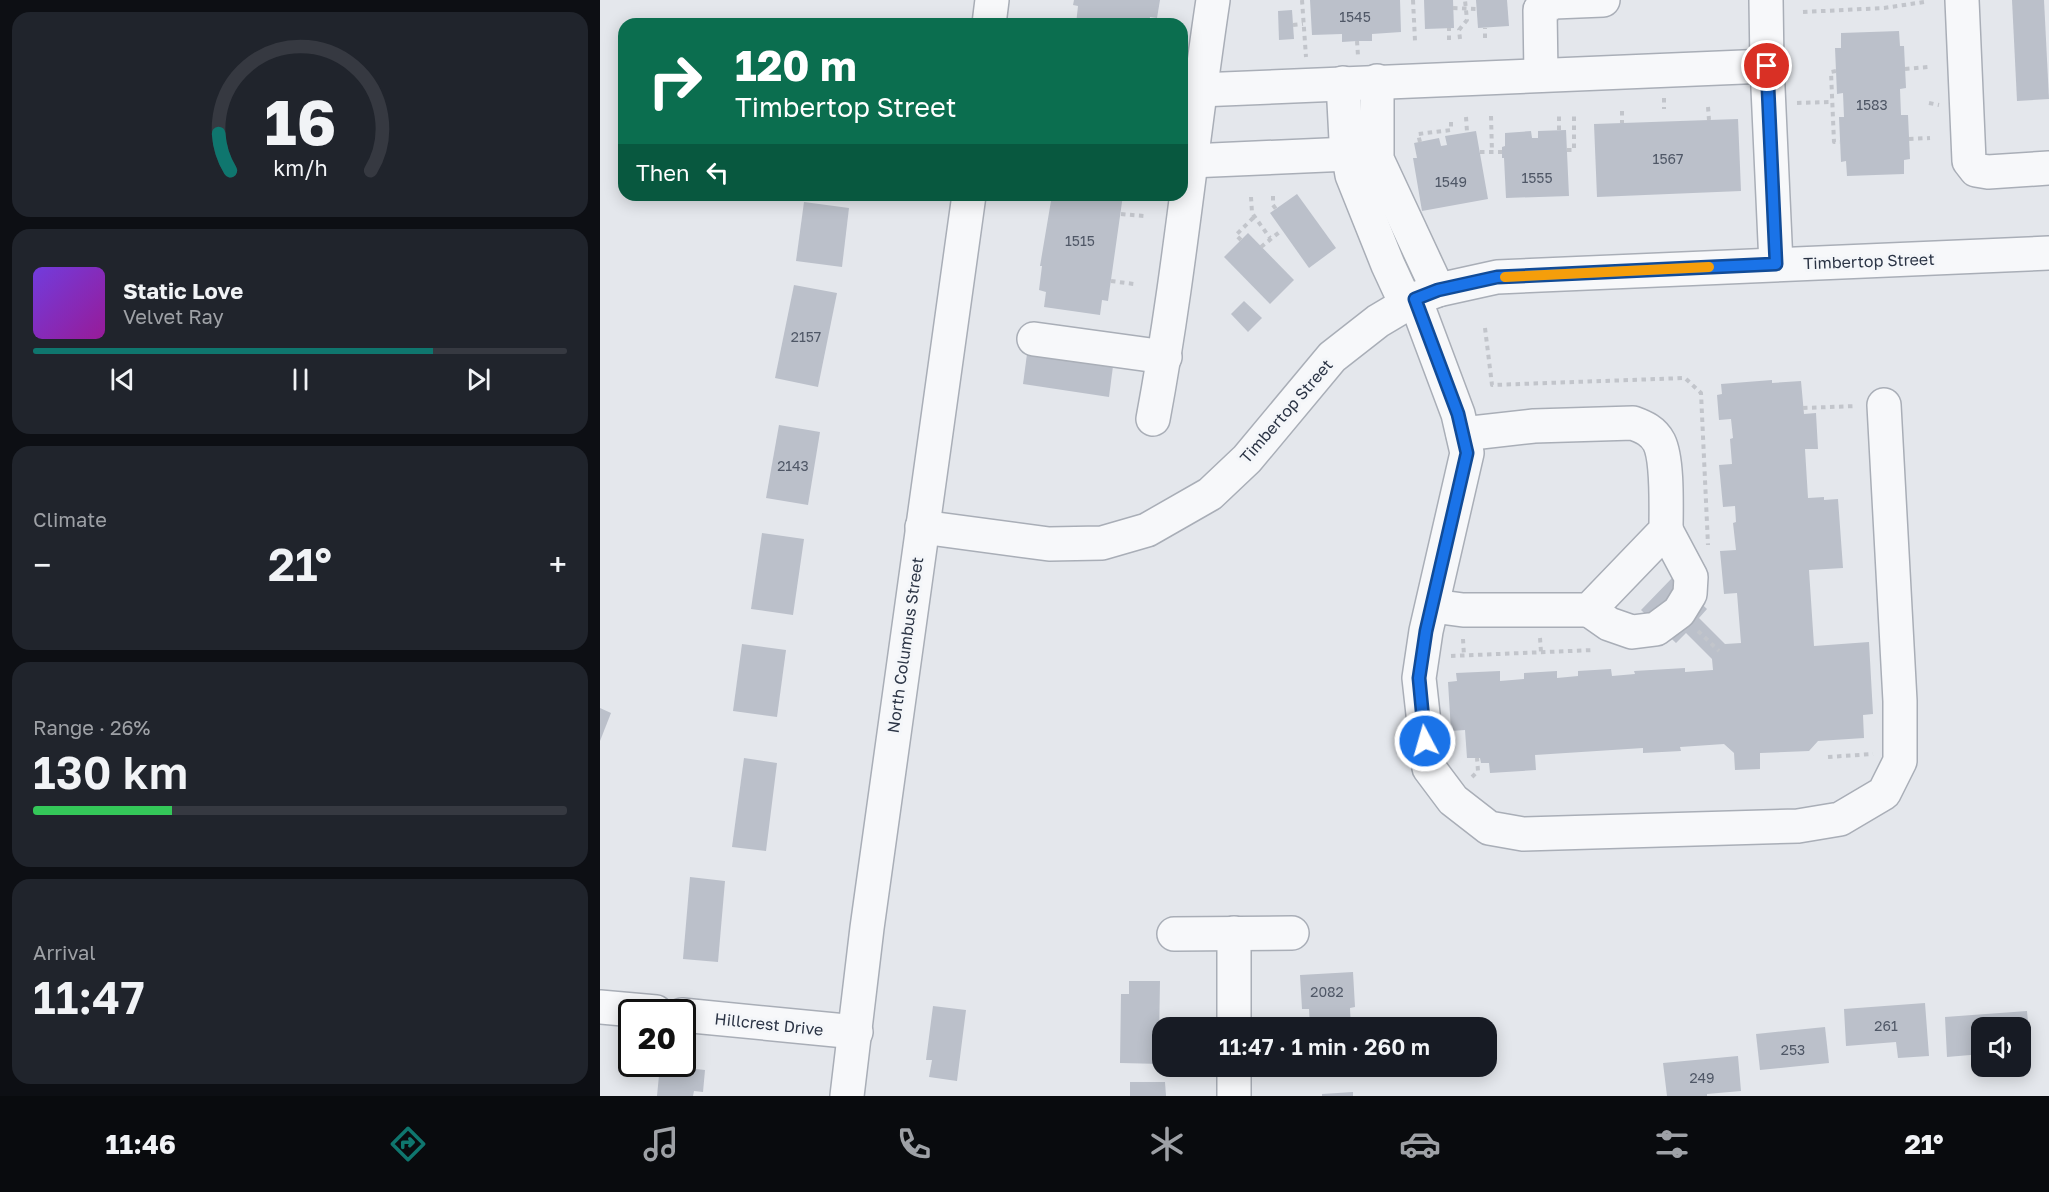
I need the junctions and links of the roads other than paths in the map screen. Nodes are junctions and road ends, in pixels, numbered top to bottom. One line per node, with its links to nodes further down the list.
1 (992, 0): 6 (street)
2 (1213, 0): 11 (street)
3 (1603, 0): 8 (street)
4 (1766, 0): 7 (street)
5 (1962, 0): 14 (street)
6 (990, 18)
7 (1767, 66): 8 (street); 19 (street)
8 (1541, 75): 9 (street)
9 (1377, 81): 10 (street); 12 (street)
10 (1343, 83): 11 (street); 12 (street)
11 (1199, 90): 13 (street)
12 (1362, 150): 13 (street); 20 (street)
13 (1190, 161): 15 (street)
14 (2049, 168)
15 (1188, 177)
16 (968, 201): 26 (street, North Columbus Street)
17 (1185, 201): 22 (street)
18 (2049, 253): 19 (street, Timbertop Street)
19 (1776, 264): 20 (street, Timbertop Street)
20 (1420, 297): 25 (street); 26 (street, Timbertop Street)
21 (1034, 339): 22 (street)
22 (1165, 357): 24 (street)
23 (1884, 405): 28 (street)
24 (1154, 419)
25 (1463, 434): 27 (street); 28 (street)
26 (922, 527): 37 (street, North Columbus Street)
27 (1666, 530): 29 (street); 29 (street)
28 (1432, 606): 29 (street)
29 (1589, 610)
30 (1234, 933): 31 (street); 32 (street); 36 (street)
31 (1292, 933)
32 (1174, 934)
33 (600, 1007): 34 (street)
34 (618, 1009)
35 (696, 1016): 37 (street, Hillcrest Drive)
36 (1234, 1017)
37 (856, 1032): 39 (street, North Columbus Street)
38 (1234, 1077): 40 (street)
39 (847, 1096)
40 (1233, 1096)

